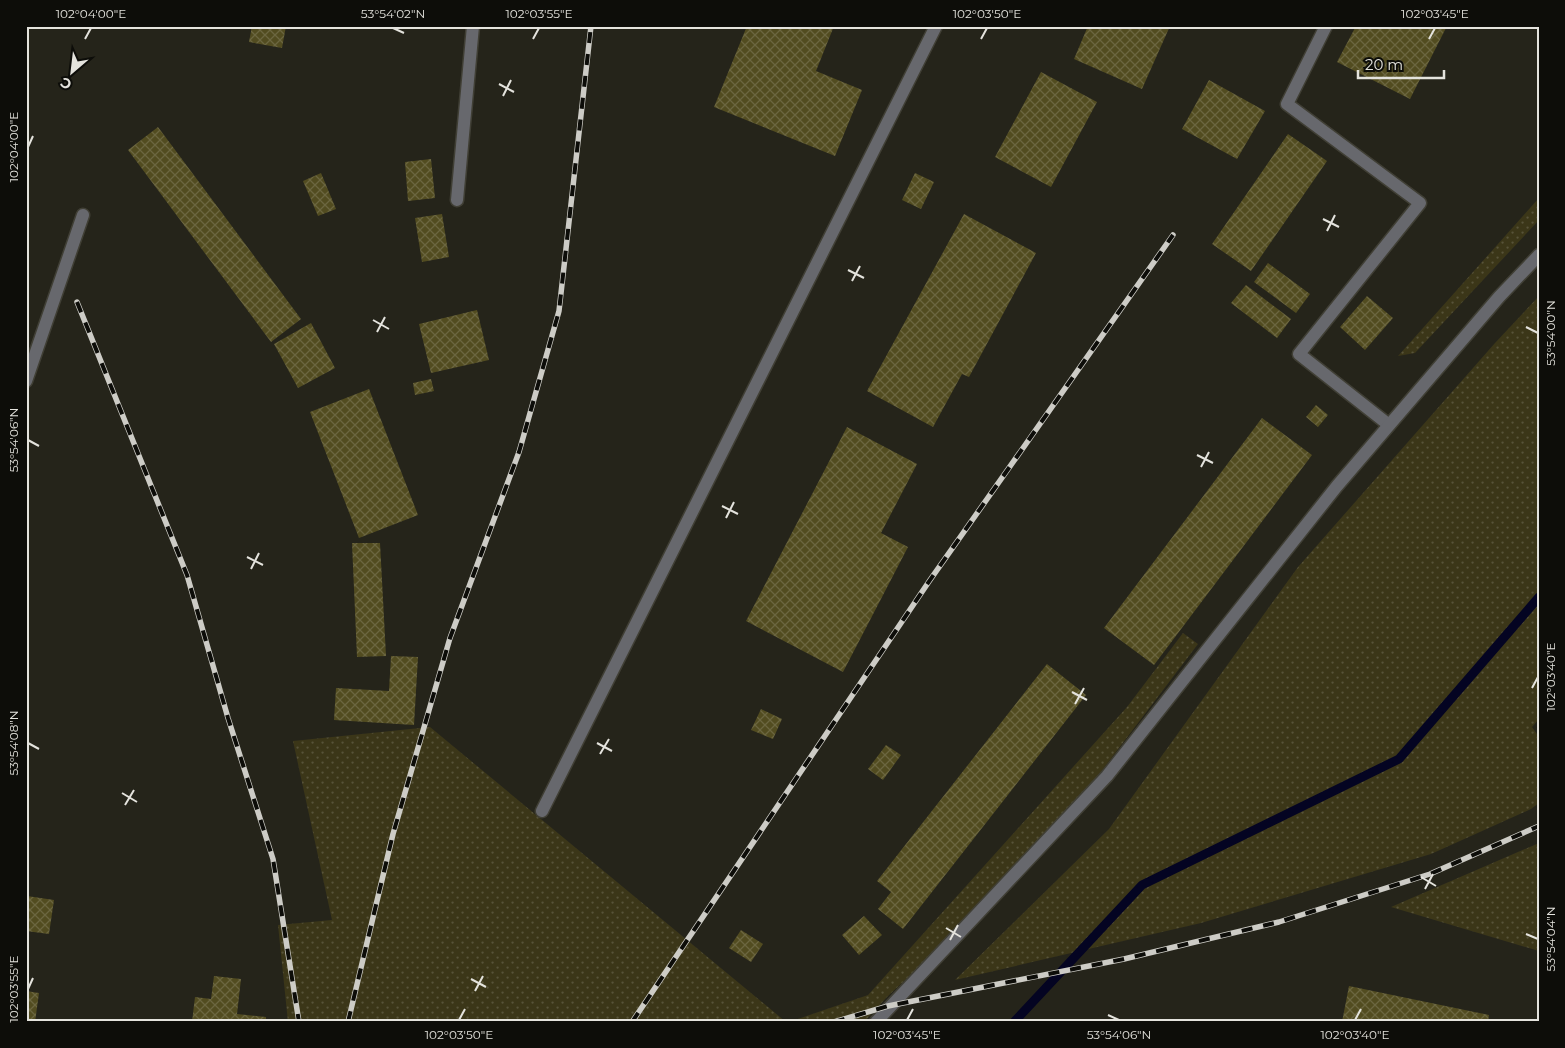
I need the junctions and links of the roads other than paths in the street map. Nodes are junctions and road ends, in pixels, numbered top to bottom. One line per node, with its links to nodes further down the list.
1 (473, 26): 4 (street)
2 (936, 26): 9 (street)
3 (1326, 26): 8 (street)
4 (457, 200)
5 (83, 215): 7 (street)
6 (1539, 254): 8 (street)
7 (26, 381)
8 (1389, 425): 10 (street)
9 (542, 811)
10 (876, 1022)

